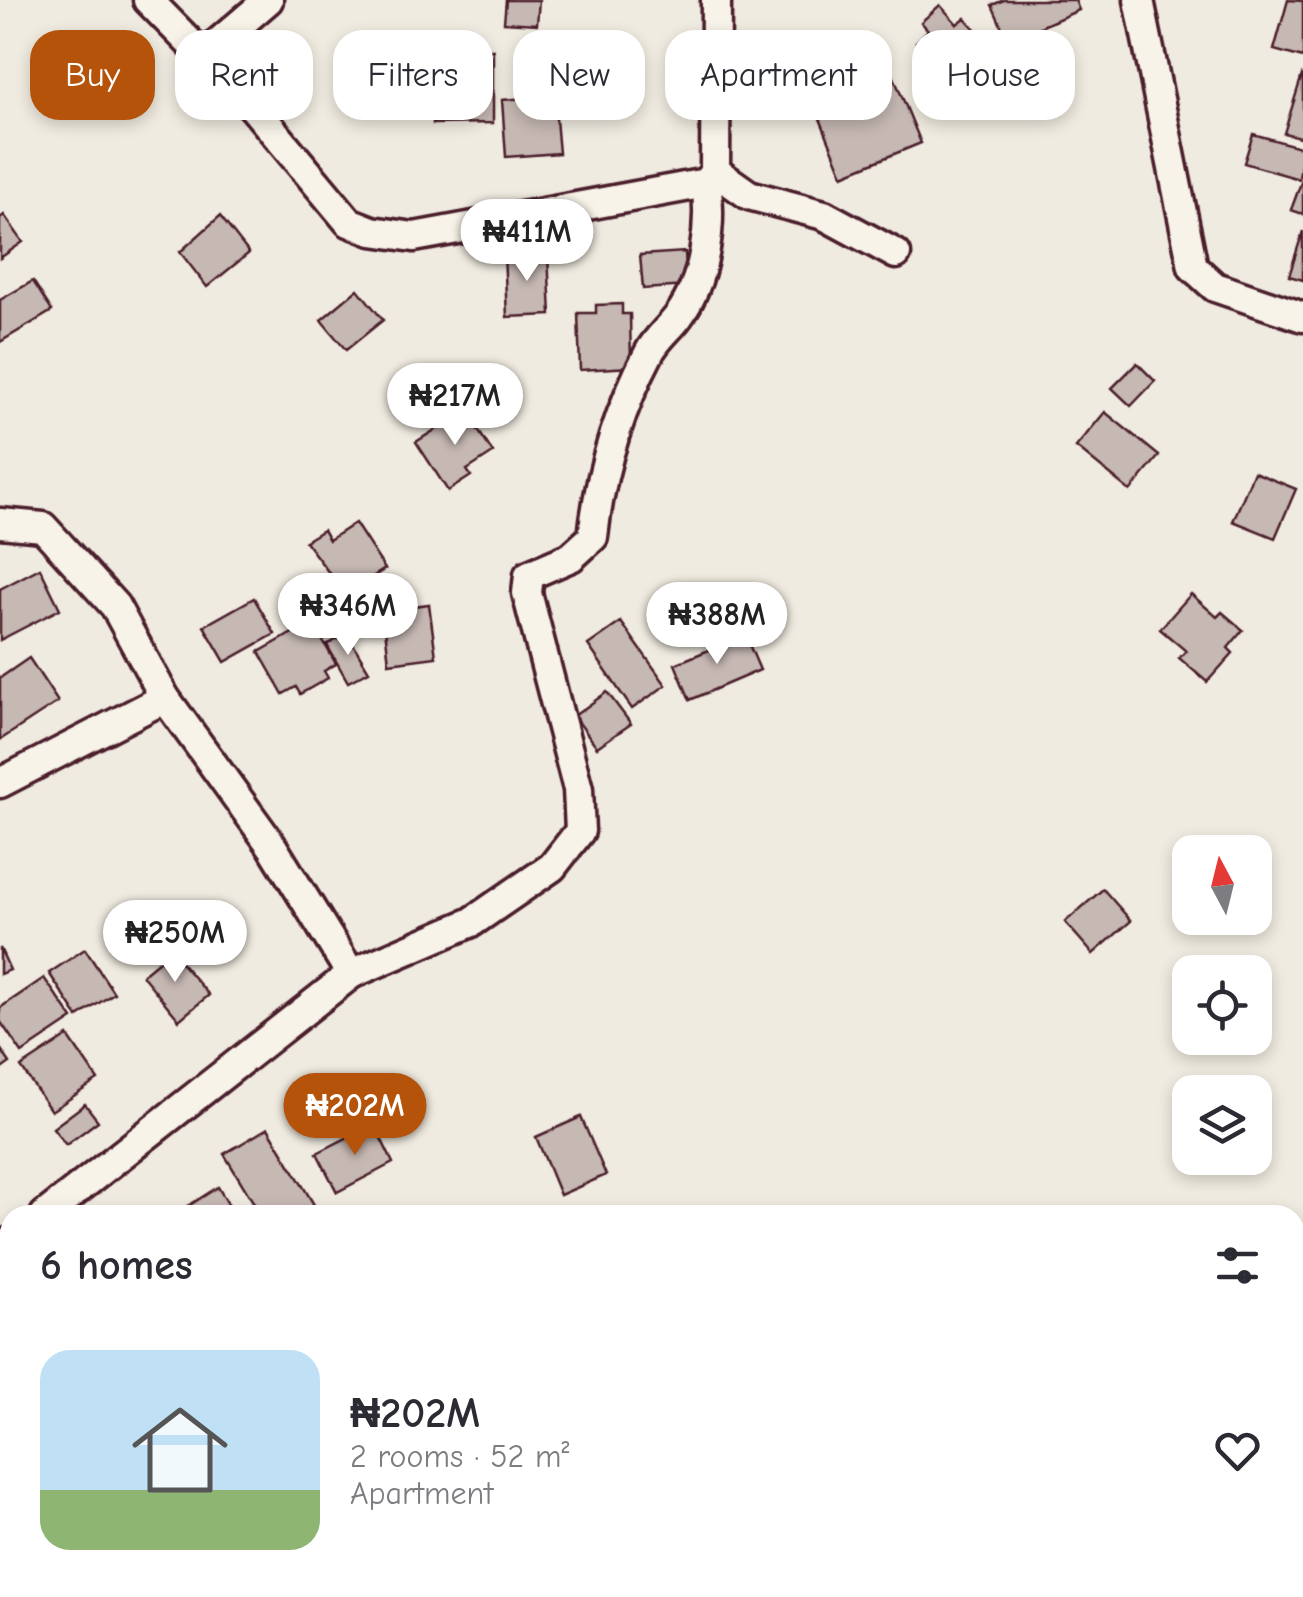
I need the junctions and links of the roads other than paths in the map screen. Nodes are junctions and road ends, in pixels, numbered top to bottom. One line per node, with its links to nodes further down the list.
1 (148, 0): 5 (street)
2 (268, 0): 6 (street)
3 (716, 0): 8 (street)
4 (1139, 0): 10 (street)
5 (179, 30)
6 (233, 30)
7 (264, 120): 8 (street)
8 (711, 177): 9 (street); 14 (street)
9 (896, 254)
10 (1303, 317)
11 (0, 524): 12 (street)
12 (165, 698): 13 (street); 14 (street)
13 (0, 782)
14 (351, 974): 15 (street)
15 (58, 1205)

